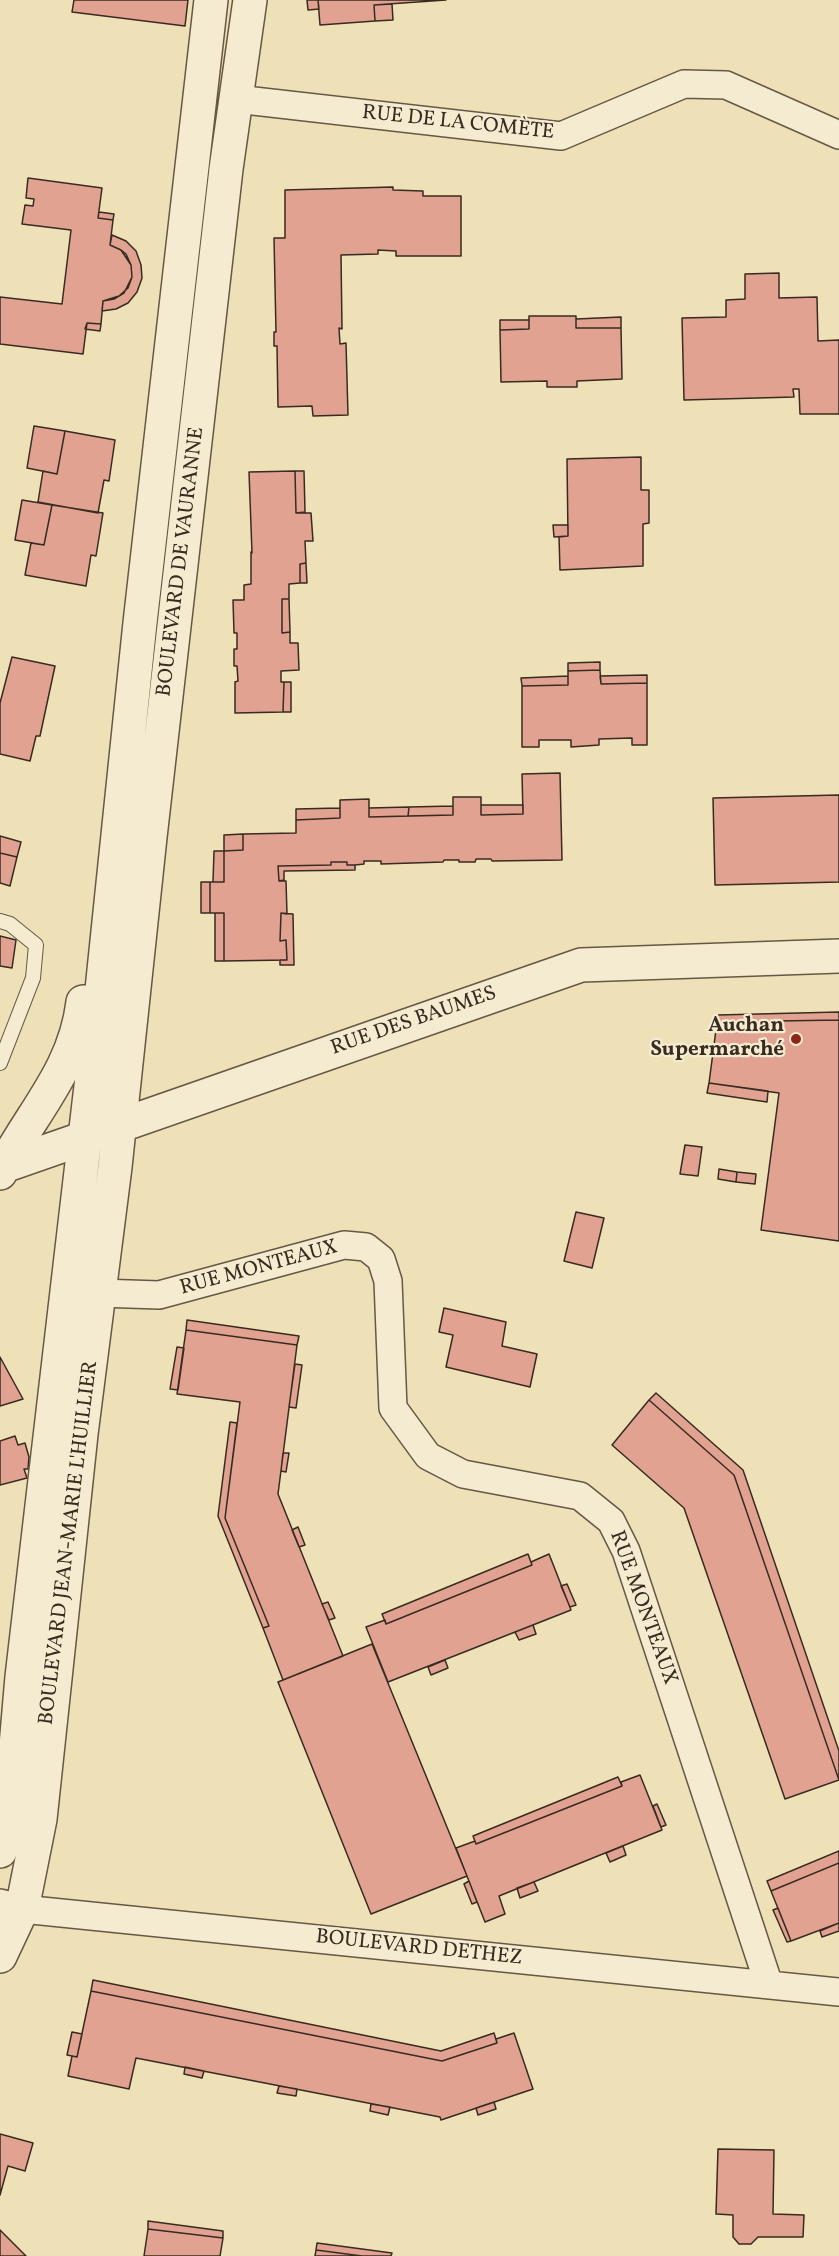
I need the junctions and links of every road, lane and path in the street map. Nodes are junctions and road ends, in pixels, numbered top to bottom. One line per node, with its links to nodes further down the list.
1 (211, 0): 7 (street, BOULEVARD DE VAURANNE)
2 (250, 0): 3 (street, BOULEVARD DE VAURANNE)
3 (236, 99): 4 (street, RUE DE LA COMÈTE); 9 (street, BOULEVARD DE VAURANNE)
4 (839, 135)
5 (0, 921): 8 (lane)
6 (839, 956): 9 (street, RUE DES BAUMES)
7 (104, 966): 10 (street, BOULEVARD DE VAURANNE); 11 (street)
8 (0, 1063)
9 (120, 1124): 10 (street, RUE DES BAUMES); 12 (street, BOULEVARD JEAN-MARIE L'HUILLIER)
10 (85, 1136): 11 (street, RUE DES BAUMES); 13 (street, BOULEVARD JEAN-MARIE L'HUILLIER)
11 (1, 1168)
12 (99, 1293): 14 (street, BOULEVARD JEAN-MARIE L'HUILLIER); 16 (street, RUE MONTEAUX)
13 (0, 1851)
14 (11, 1906): 15 (street, BOULEVARD JEAN-MARIE L'HUILLIER); 16 (street, BOULEVARD DETHEZ)
15 (0, 1956)
16 (769, 1985): 17 (street, BOULEVARD DETHEZ)
17 (839, 1992)

